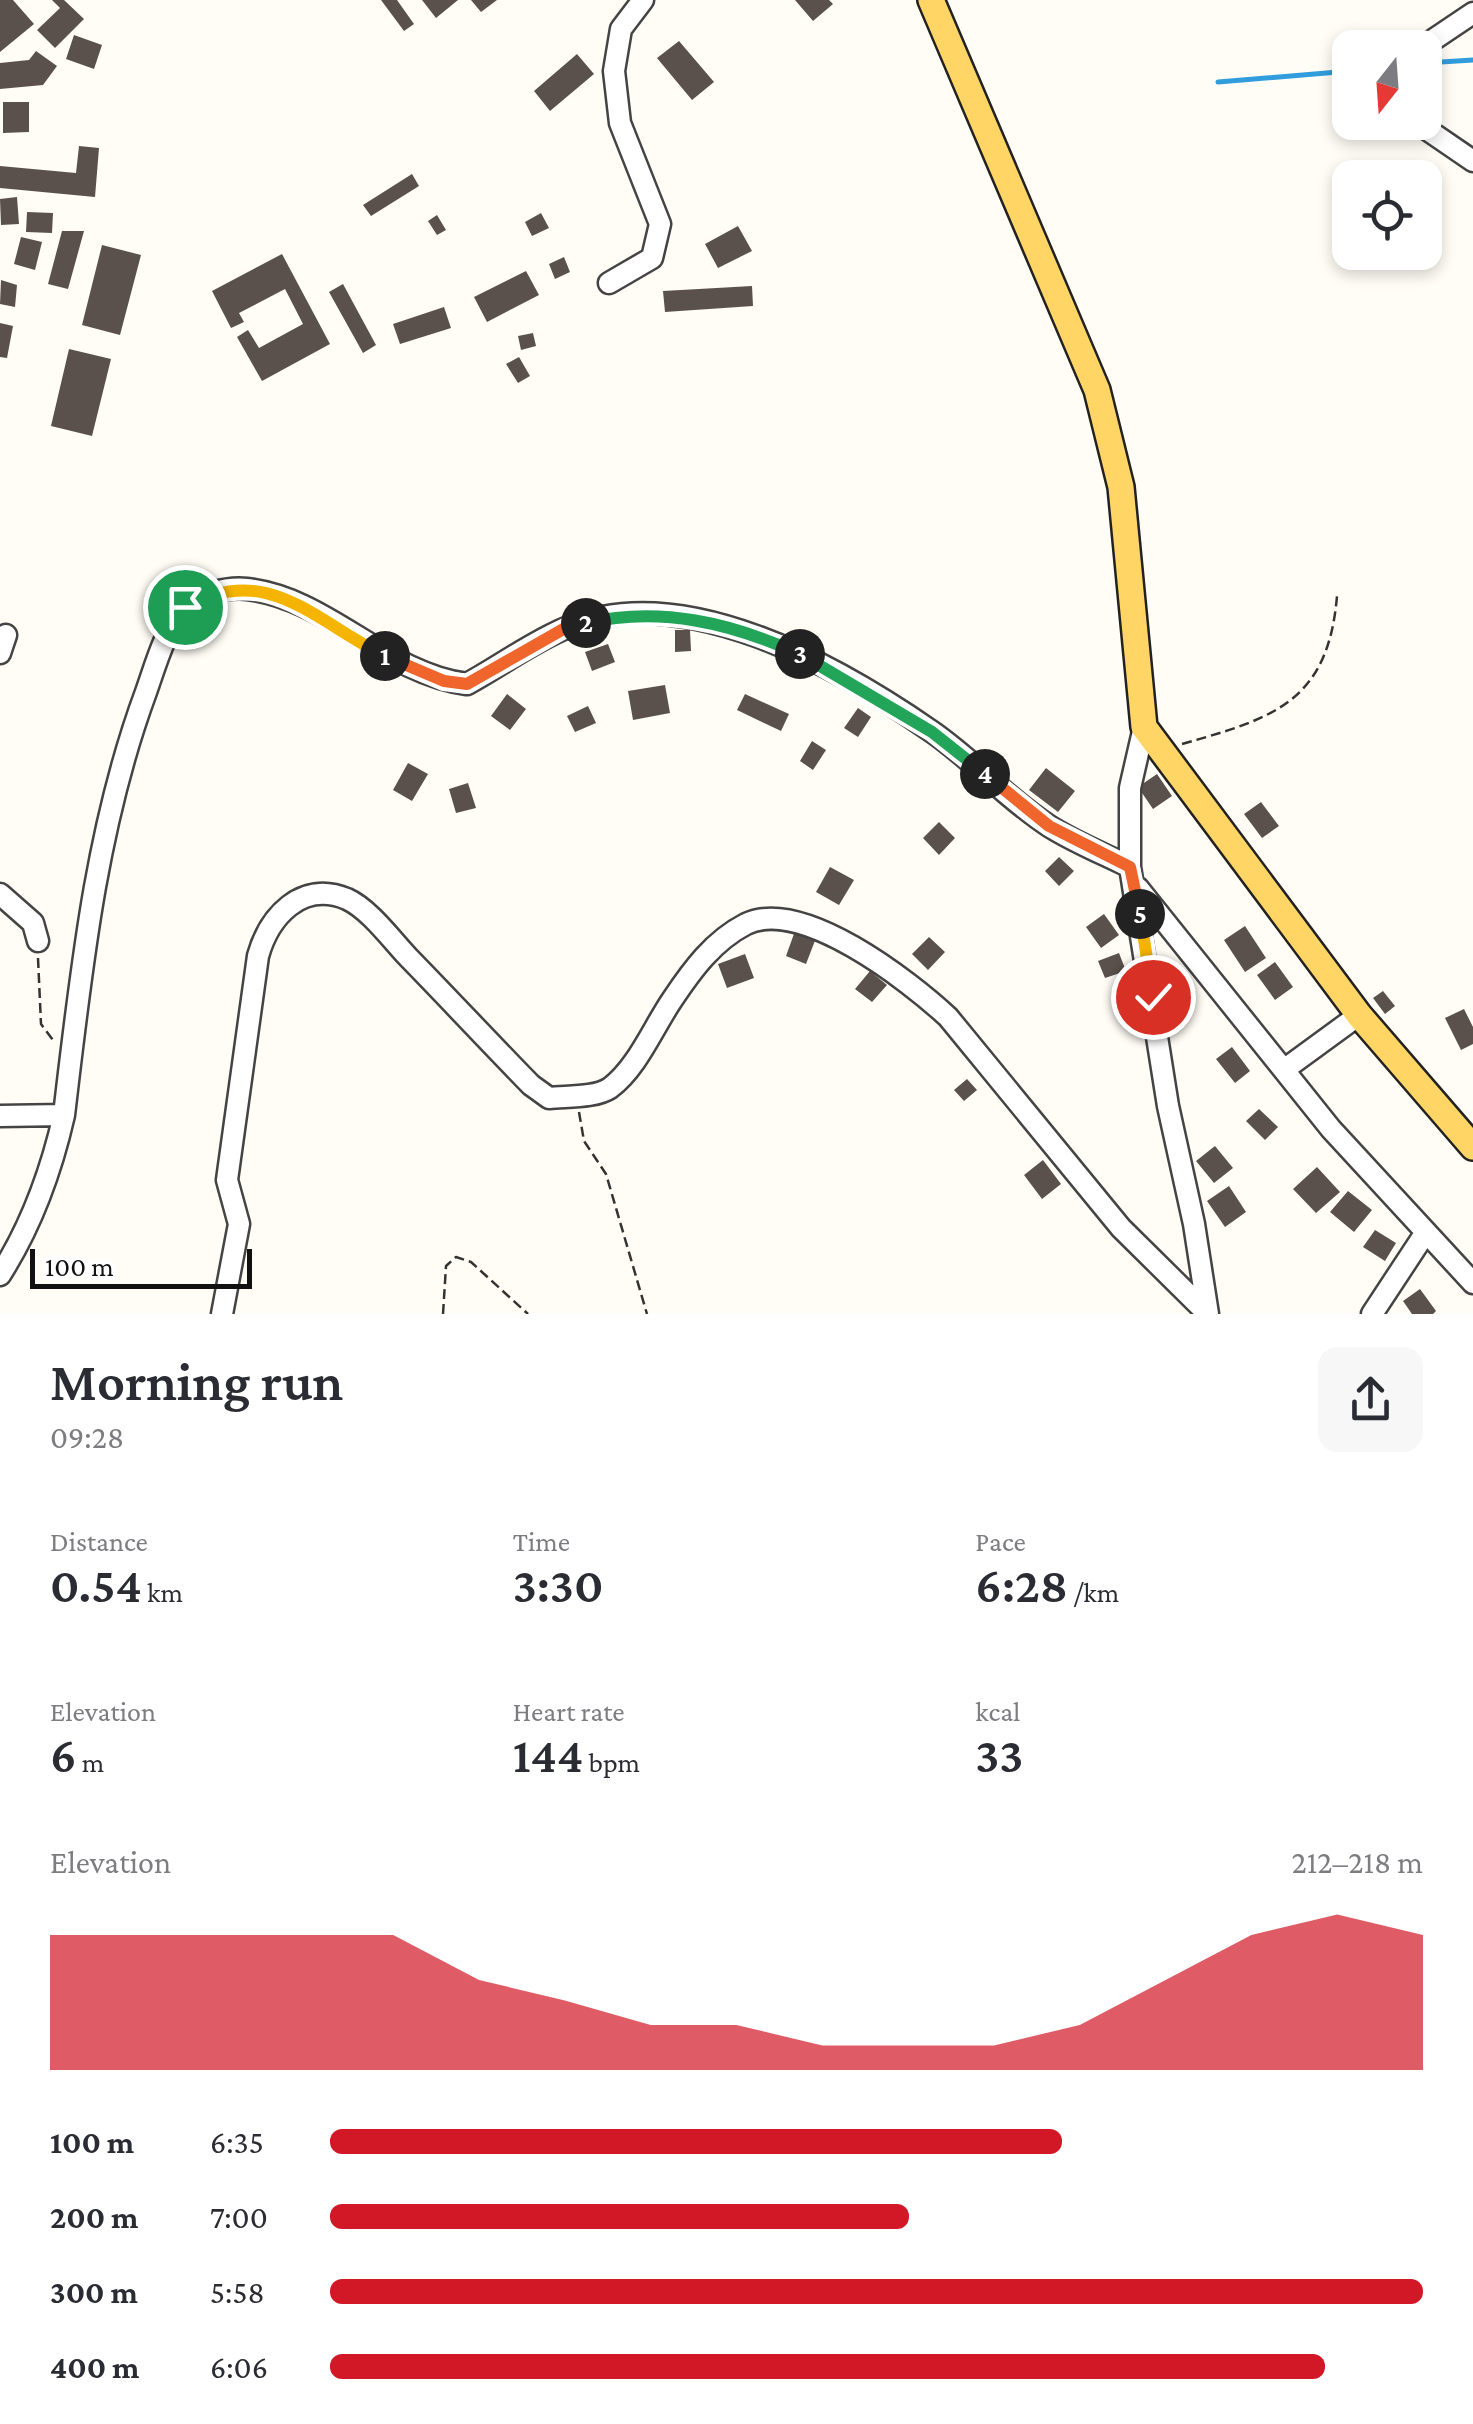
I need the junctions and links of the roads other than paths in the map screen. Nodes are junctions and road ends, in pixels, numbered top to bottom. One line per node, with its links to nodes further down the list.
1 (643, 0): 7 (street)
2 (932, 0): 8 (main road)
3 (1473, 14): 4 (street)
4 (1442, 34)
5 (1442, 140): 6 (street)
6 (1473, 161)
7 (610, 283)
8 (1144, 726): 9 (street); 12 (main road)
9 (1133, 876): 13 (street); 14 (street); 21 (street)
10 (0, 894): 11 (street)
11 (38, 941)
12 (1359, 1015): 13 (street); 16 (main road)
13 (1285, 1069): 17 (street)
14 (64, 1115): 15 (street); 18 (street)
15 (0, 1116)
16 (1473, 1147)
17 (1424, 1235): 19 (street); 22 (street)
18 (0, 1274)
19 (1473, 1283)
20 (222, 1314): 21 (street)
21 (1208, 1314)
22 (1372, 1314)

